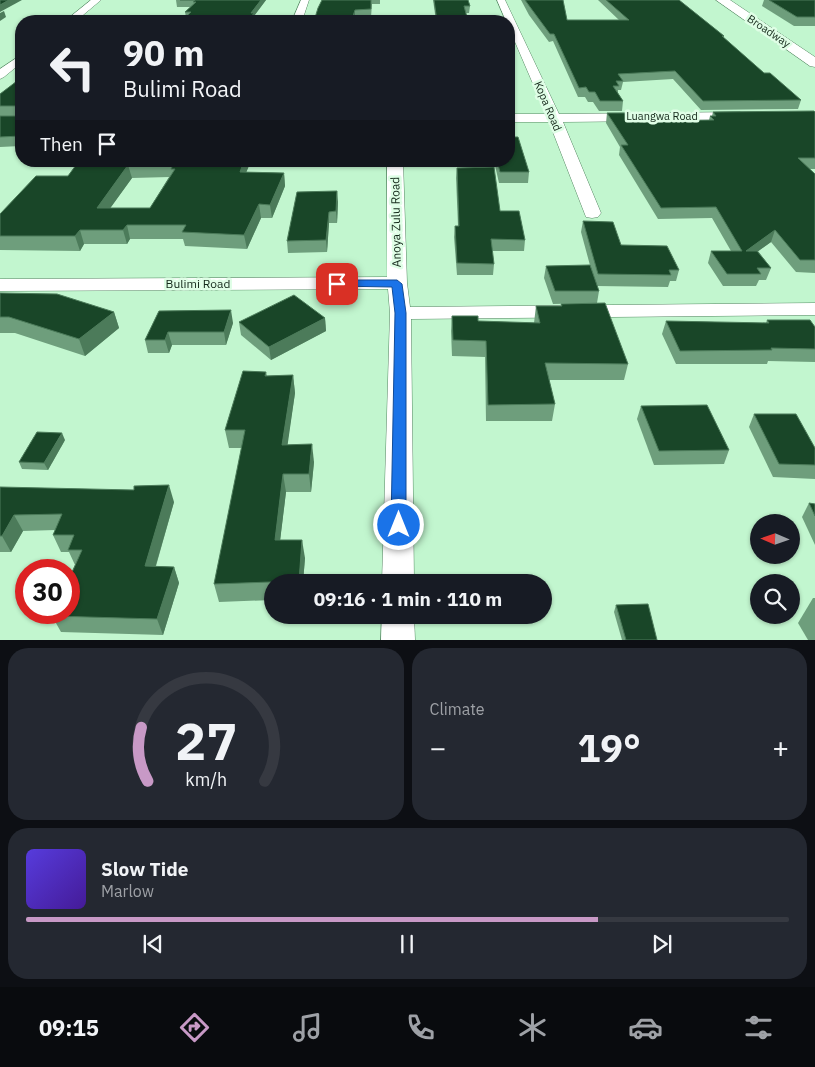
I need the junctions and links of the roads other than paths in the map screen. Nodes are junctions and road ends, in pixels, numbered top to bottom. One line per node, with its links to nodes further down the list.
1 (97, 0): 5 (street)
2 (305, 0): 6 (street)
3 (501, 0): 7 (street, Kopa Road)
4 (722, 0): 12 (main road, Broadway)
5 (78, 15)
6 (299, 15)
7 (508, 15)
8 (515, 31): 15 (street, Kopa Road)
9 (15, 61): 10 (street)
10 (0, 63)
11 (15, 63): 13 (street)
12 (815, 63)
13 (0, 75)
14 (756, 115): 15 (street, Luangwa Road)
15 (554, 117): 16 (street, Luangwa Road); 18 (street, Kopa Road)
16 (515, 118)
17 (395, 167): 19 (street, Anoya Zulu Road)
18 (592, 213)
19 (397, 284): 20 (street, Bulimi Road); 22 (street, Anoya Zulu Road)
20 (0, 285)
21 (815, 309): 22 (street)
22 (400, 313): 23 (street, Anoya Zulu Road)
23 (398, 574)
24 (398, 624): 25 (street)
25 (398, 640)

